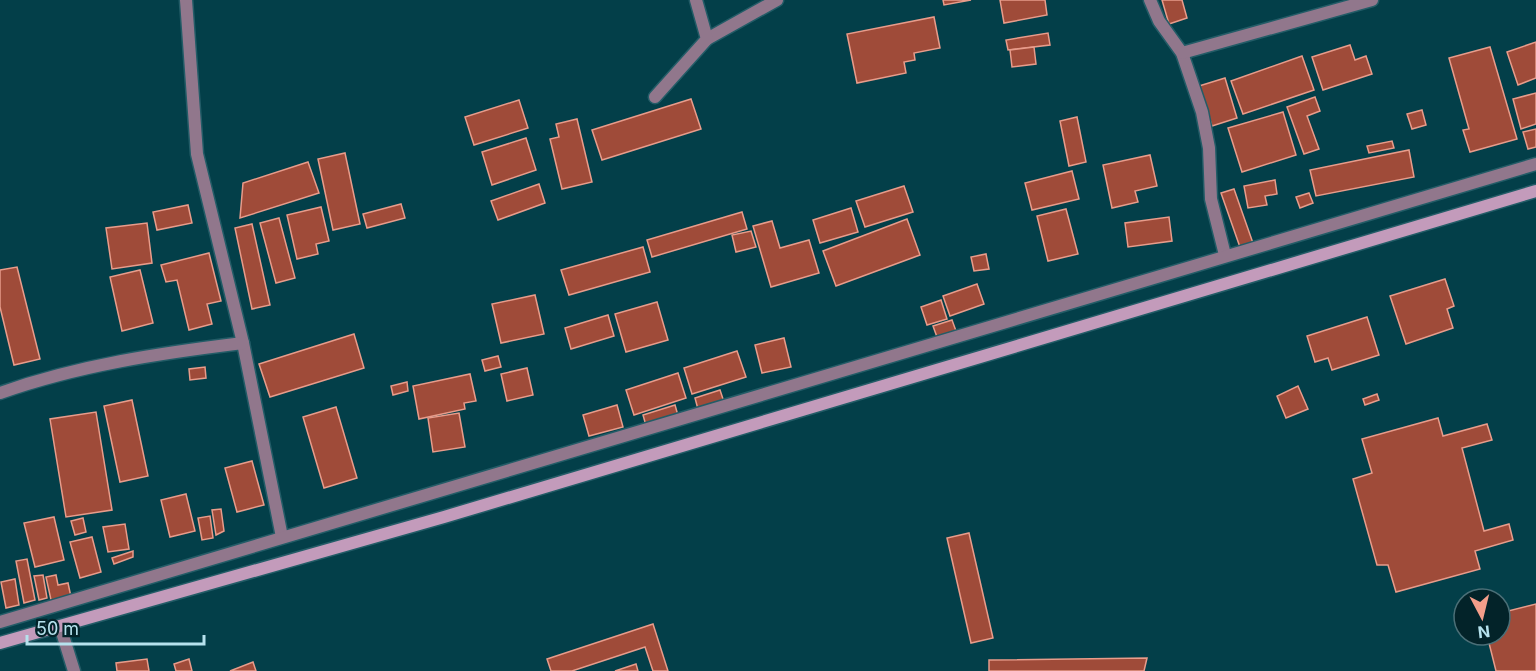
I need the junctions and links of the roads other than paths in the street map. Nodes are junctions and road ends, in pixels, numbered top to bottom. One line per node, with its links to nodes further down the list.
1 (186, 0): 12 (street)
2 (696, 0): 6 (street)
3 (777, 0): 6 (street)
4 (1150, 0): 7 (street)
5 (1372, 0): 7 (street)
6 (707, 39): 8 (street)
7 (1182, 53): 11 (street)
8 (655, 97)
9 (1536, 164): 11 (street)
10 (1536, 191): 16 (main road)
11 (1225, 255): 14 (street)
12 (243, 343): 13 (street); 14 (street)
13 (0, 393)
14 (282, 537): 15 (street)
15 (0, 622)
16 (60, 626): 17 (main road); 18 (street)
17 (0, 643)
18 (74, 671)

